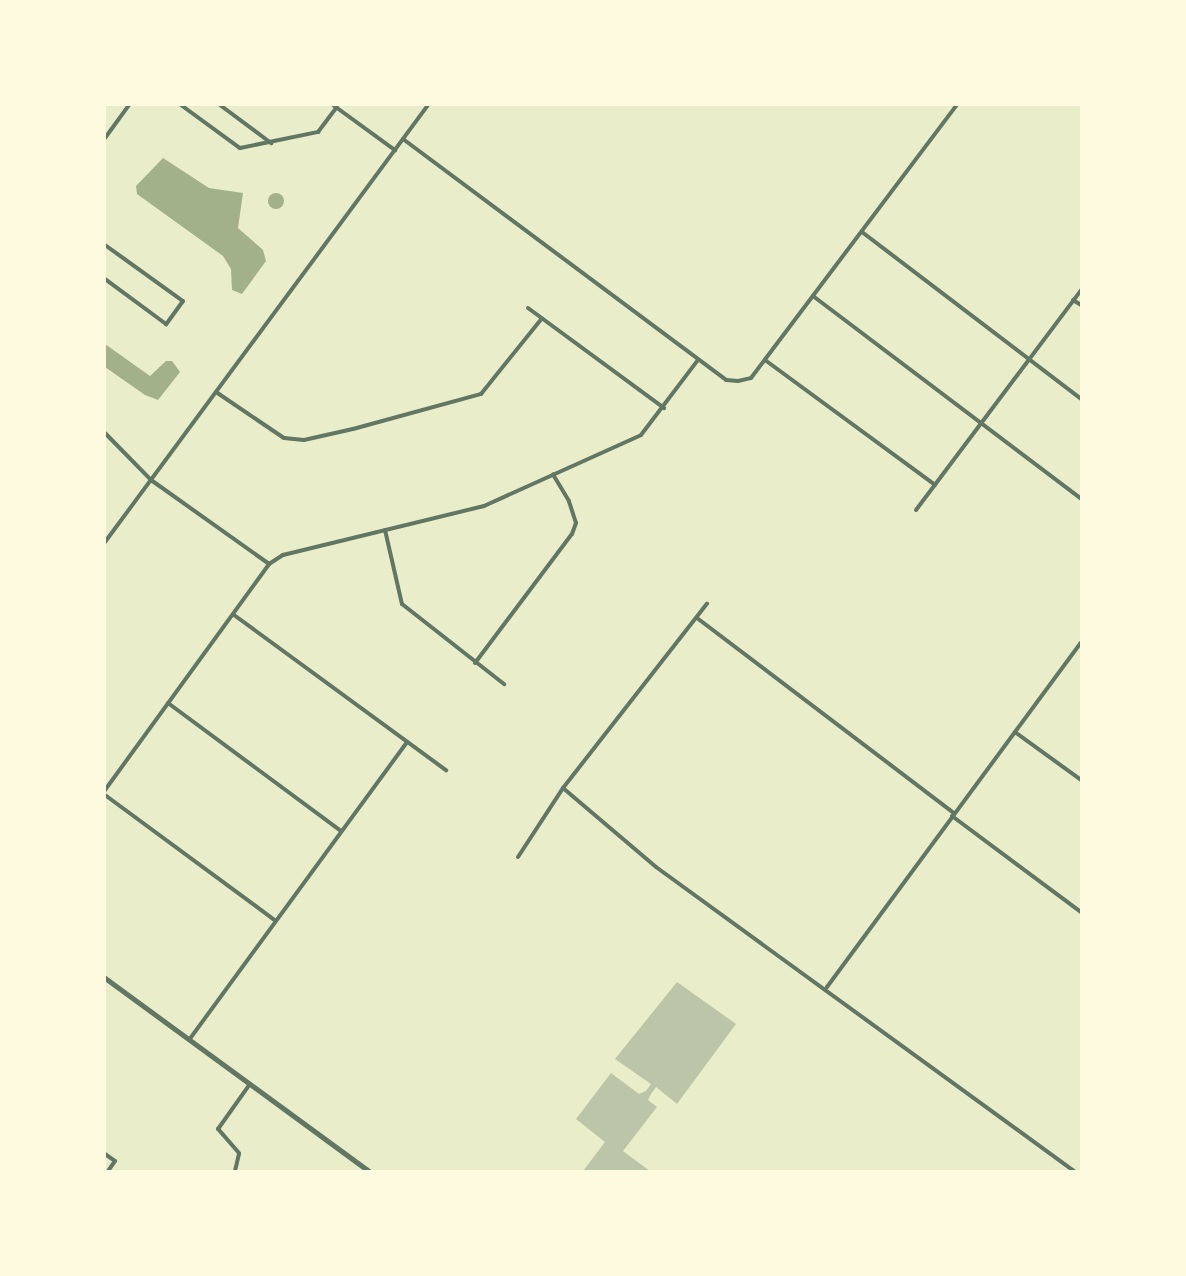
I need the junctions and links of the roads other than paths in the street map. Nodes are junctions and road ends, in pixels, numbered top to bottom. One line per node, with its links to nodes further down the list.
1 (129, 105): 7 (street)
2 (181, 105): 9 (street)
3 (220, 105): 9 (street)
4 (428, 105): 8 (street)
5 (957, 105): 11 (street)
6 (335, 106): 9 (street); 10 (street)
7 (105, 138)
8 (403, 139): 10 (street); 20 (street)
9 (272, 143)
10 (395, 150): 23 (street)
11 (862, 232): 15 (street); 22 (street)
12 (105, 244): 13 (street)
13 (105, 279)
14 (1081, 290): 16 (street)
15 (813, 296): 21 (street); 26 (street)
16 (1073, 300): 17 (street); 22 (street)
17 (1081, 305)
18 (528, 308): 19 (street)
19 (542, 318): 23 (street); 25 (street)
20 (698, 360): 21 (street); 25 (street)
21 (765, 360): 30 (street)
22 (1028, 360): 24 (street); 26 (street)
23 (216, 392): 29 (street)
24 (1081, 399)
25 (664, 408): 28 (street)
26 (984, 422): 30 (street); 31 (street)
27 (105, 433): 29 (street)
28 (553, 474): 33 (street); 40 (street)
29 (151, 480): 34 (street); 35 (street)
30 (935, 485): 32 (street)
31 (1081, 499)
32 (916, 510)
33 (385, 530): 35 (street); 40 (street)
34 (105, 542)
35 (269, 564): 37 (street)
36 (707, 604): 38 (street)
37 (234, 615): 42 (street); 44 (street)
38 (698, 618): 47 (street); 50 (street)
39 (1081, 642): 43 (street)
40 (475, 663): 41 (street)
41 (504, 684)
42 (168, 703): 48 (street); 51 (street)
43 (1015, 732): 46 (street); 50 (street)
44 (407, 742): 45 (street); 51 (street)
45 (446, 770)
46 (1081, 780)
47 (563, 788): 52 (street); 56 (street)
48 (105, 790)
49 (105, 795): 54 (street)
50 (953, 814): 53 (street); 56 (street)
51 (341, 831): 54 (street)
52 (518, 857)
53 (1081, 912)
54 (276, 921): 57 (street)
55 (105, 978): 57 (street)
56 (827, 987): 63 (street)
57 (189, 1040): 58 (street)
58 (250, 1084): 61 (street); 62 (street)
59 (105, 1154): 60 (street)
60 (108, 1171)
61 (235, 1171)
62 (369, 1171)
63 (1074, 1171)

